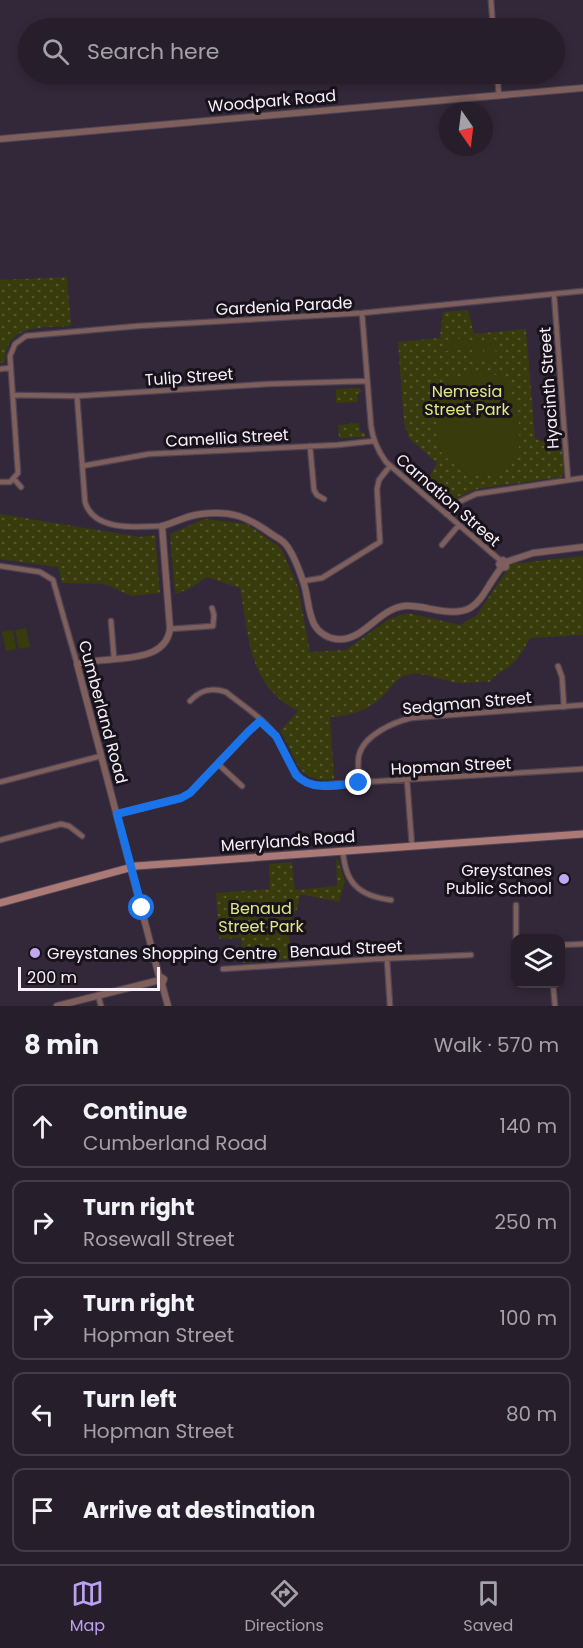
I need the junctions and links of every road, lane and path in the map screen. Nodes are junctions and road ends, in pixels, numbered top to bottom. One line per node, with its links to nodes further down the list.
1 (491, 0): 2 (street)
2 (492, 18)
3 (498, 84): 5 (street)
4 (583, 88): 5 (street, Woodpark Road)
5 (499, 95): 6 (street, Woodpark Road)
6 (0, 139)
7 (583, 291): 8 (street, Gardenia Parade)
8 (555, 294): 9 (street, Gardenia Parade); 21 (street, Hyacinth Street)
9 (362, 314): 10 (street, Gardenia Parade); 12 (street, Carnation Street)
10 (10, 368): 11 (street); 13 (street, Gardenia Parade)
11 (0, 369)
12 (367, 381): 14 (street, Tulip Street); 15 (street, Carnation Street)
13 (13, 395): 14 (street, Tulip Street); 20 (street, Gardenia Parade)
14 (77, 396): 17 (street)
15 (374, 441): 16 (street, Camellia Street); 18 (street, Carnation Street)
16 (310, 446): 17 (street, Camellia Street); 24 (street)
17 (82, 466): 26 (street)
18 (390, 466): 25 (street, Carnation Street); 32 (street)
19 (583, 478): 21 (street)
20 (14, 479): 22 (street); 23 (street)
21 (568, 480): 25 (street)
22 (0, 482)
23 (21, 487)
24 (324, 499)
25 (446, 514): 27 (street, Carnation Street)
26 (162, 526): 32 (street); 35 (street)
27 (458, 526): 28 (street); 30 (street, Carnation Street)
28 (442, 545)
29 (583, 547): 30 (street)
30 (503, 564): 32 (street)
31 (0, 566): 37 (street, Cumberland Road)
32 (303, 581)
33 (212, 608): 35 (street)
34 (111, 621): 36 (street)
35 (170, 629): 36 (street)
36 (114, 658): 37 (street)
37 (76, 664): 43 (street, Cumberland Road)
38 (558, 666): 41 (street)
39 (190, 701): 42 (street, Hopman Street)
40 (583, 705): 41 (street, Sedgman Street)
41 (564, 707): 48 (street, Sedgman Street)
42 (260, 721): 44 (street); 48 (street, Hopman Street)
43 (101, 756): 47 (street); 50 (street, Cumberland Road)
44 (218, 764): 49 (street); 50 (street)
45 (583, 769): 46 (street, Hopman Street)
46 (407, 780): 48 (street, Hopman Street); 54 (street)
47 (0, 782)
48 (359, 783)
49 (242, 786)
50 (117, 814): 56 (street, Cumberland Road)
51 (583, 834): 54 (main road, Merrylands Road)
52 (82, 836): 53 (street)
53 (0, 840)
54 (412, 846): 55 (main road, Merrylands Road)
55 (343, 851): 56 (main road, Merrylands Road); 57 (street)
56 (130, 867): 58 (main road, Merrylands Road); 66 (street, Cumberland Road)
57 (391, 900)
58 (0, 903)
59 (516, 905): 60 (street)
60 (516, 934)
61 (583, 944): 62 (street)
62 (565, 945)
63 (471, 955): 64 (street, Benaud Street)
64 (387, 958): 65 (street, Benaud Street); 72 (street)
65 (224, 969)
66 (159, 980): 68 (street); 71 (street, Cumberland Road)
67 (553, 988): 73 (street)
68 (98, 995): 69 (street); 70 (street)
69 (57, 1006)
70 (101, 1006)
71 (168, 1006)
72 (390, 1006)
73 (555, 1006)

